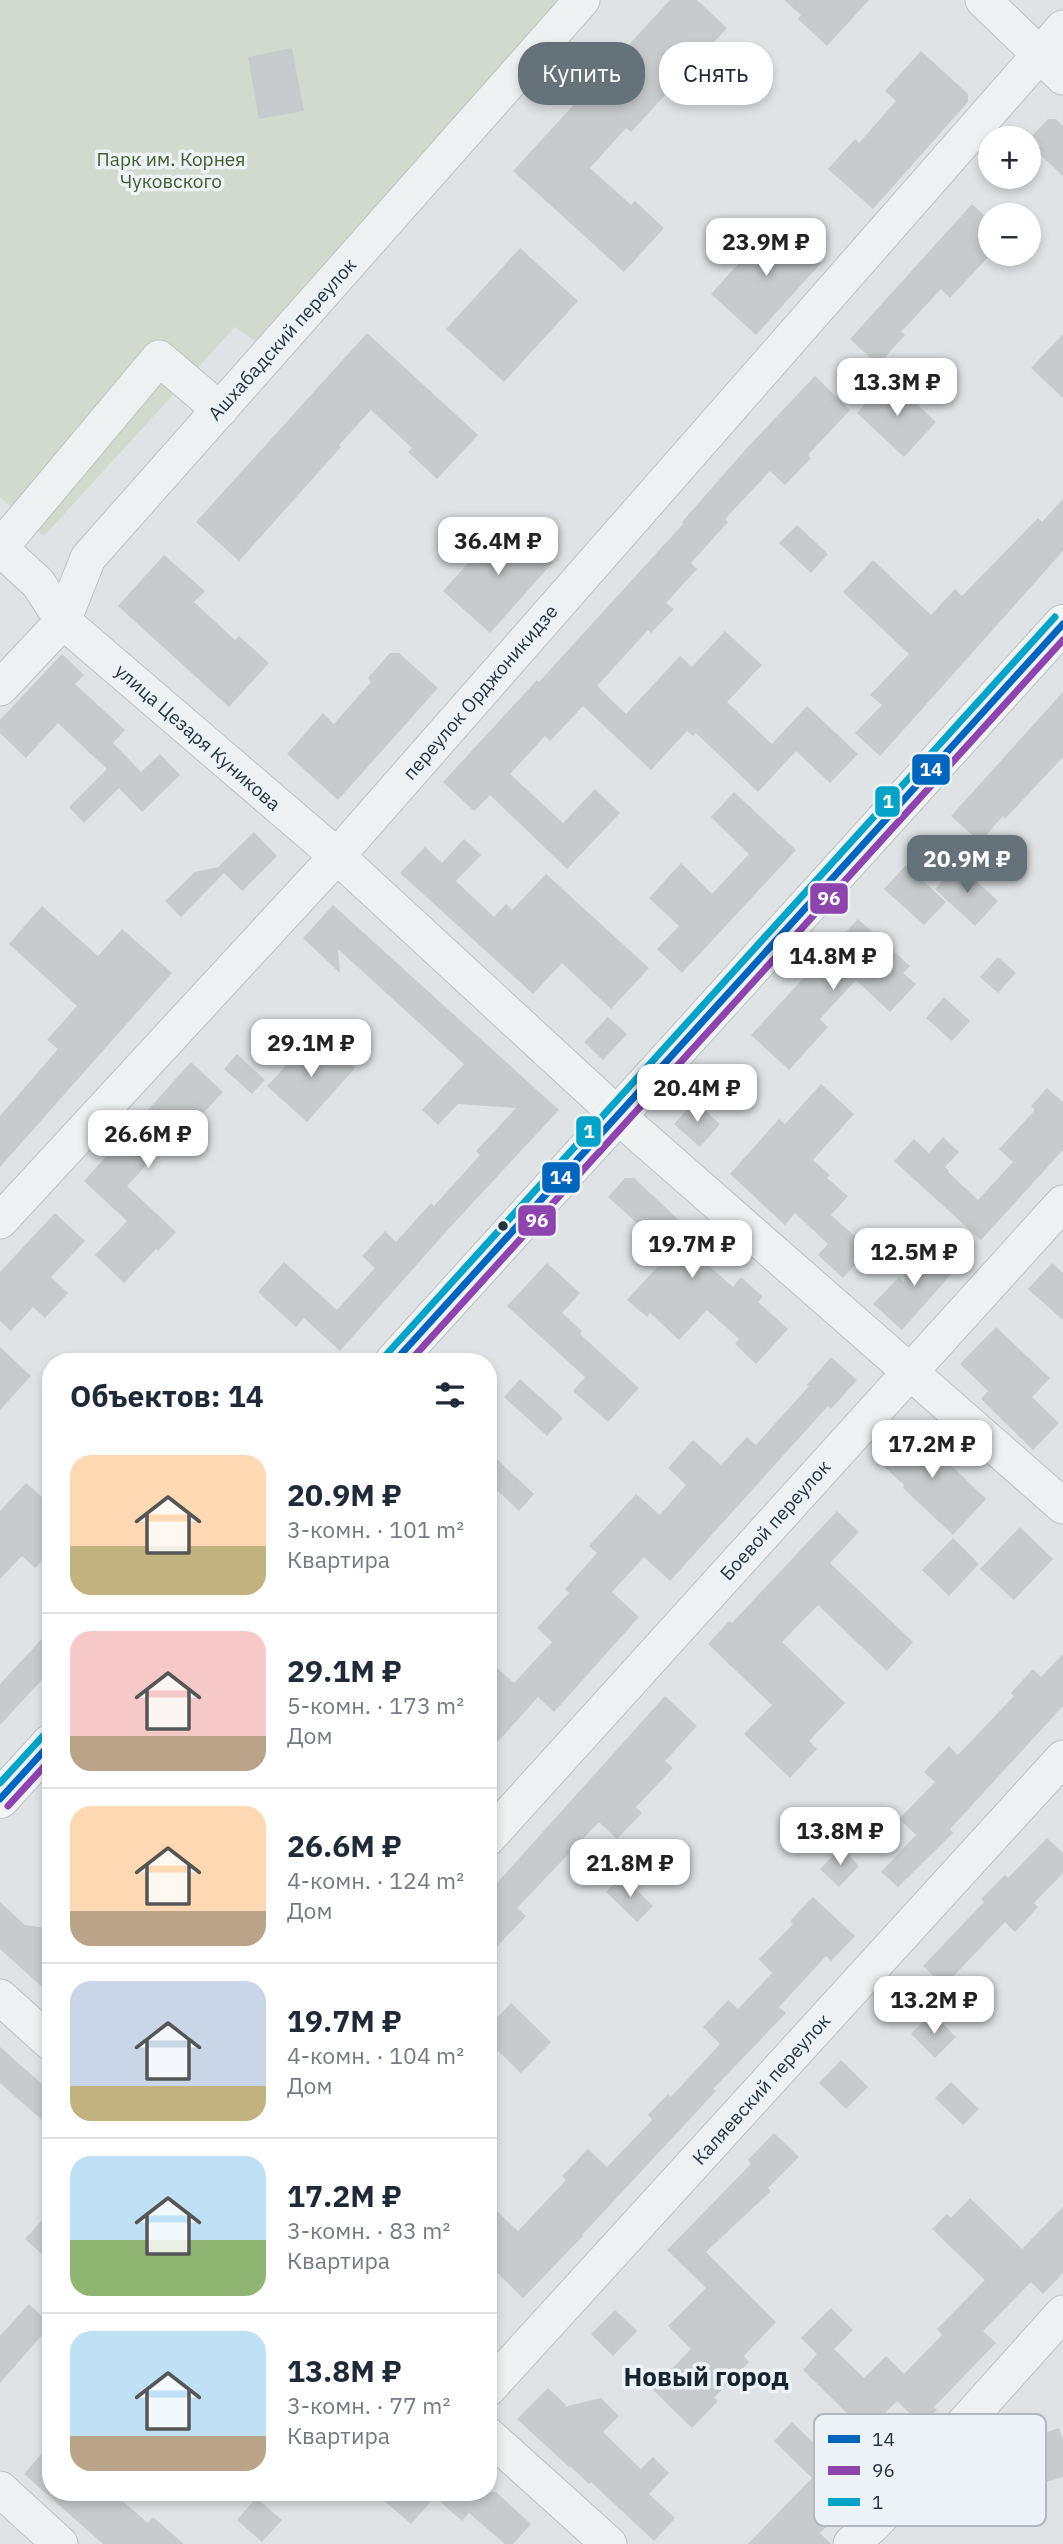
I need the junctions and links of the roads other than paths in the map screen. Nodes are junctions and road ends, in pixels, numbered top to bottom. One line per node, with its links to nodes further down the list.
1 (582, 0): 5 (street, Ашхабадский переулок)
2 (983, 0): 4 (street)
3 (1063, 29): 4 (street, переулок Орджоникидзе)
4 (1051, 66): 10 (street, переулок Орджоникидзе)
5 (220, 410): 6 (street); 7 (street, Ашхабадский переулок)
6 (0, 548): 7 (street, улица Цезаря Куникова)
7 (63, 621): 9 (street, Ашхабадский переулок); 10 (street, улица Цезаря Куникова)
8 (1063, 624): 11 (main road)
9 (0, 688)
10 (337, 856): 11 (street, улица Цезаря Куникова); 13 (street, переулок Орджоникидзе)
11 (617, 1114): 14 (main road); 15 (street, улица Цезаря Куникова)
12 (1063, 1203): 15 (street, Боевой переулок)
13 (0, 1221)
14 (402, 1353)
15 (910, 1371): 16 (street, улица Цезаря Куникова); 20 (street, Боевой переулок)
16 (1063, 1506)
17 (42, 1753): 19 (main road)
18 (1063, 1758): 24 (street, Каляевский переулок)
19 (0, 1799)
20 (497, 1828)
21 (0, 1997): 22 (street)
22 (42, 2035)
23 (1063, 2313): 25 (street)
24 (497, 2379)
25 (973, 2414)
26 (497, 2443): 30 (street)
27 (0, 2489): 29 (street)
28 (872, 2526): 31 (street)
29 (60, 2544)
30 (609, 2544)
31 (851, 2544)

